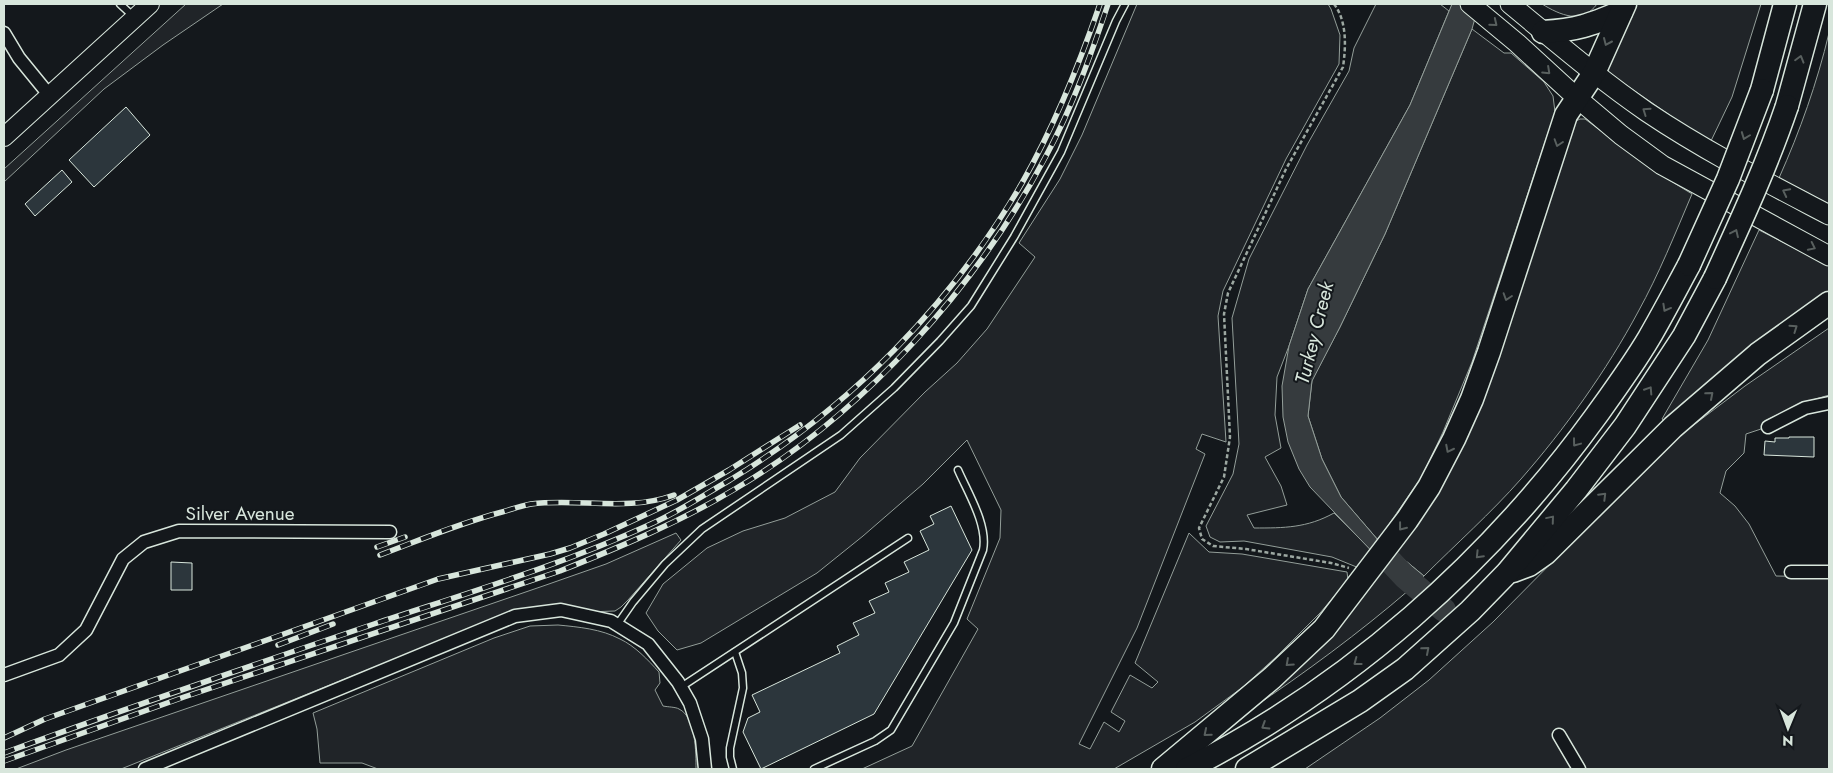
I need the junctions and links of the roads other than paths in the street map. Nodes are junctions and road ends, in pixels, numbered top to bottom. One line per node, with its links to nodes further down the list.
1 (120, 4): 9 (lane)
2 (150, 4): 9 (main road)
3 (1124, 4): 29 (lane)
4 (1470, 4): 16 (main road, one-way to 16)
5 (1510, 4): 10 (main road)
6 (1785, 4): 40 (highway, one-way to 40, bridge)
7 (1815, 4): 26 (highway, one-way to 7, bridge)
8 (1623, 8): 10 (highway); 14 (highway, one-way to 14)
9 (134, 18): 15 (main road)
10 (1538, 27): 14 (main road)
11 (4, 34): 13 (street)
12 (4, 57): 13 (street)
13 (19, 58): 15 (street)
14 (1594, 73): 16 (highway); 18 (main road, one-way to 14)
15 (50, 96): 17 (main road)
16 (1577, 98): 19 (main road, one-way to 19); 39 (highway, one-way to 39)
17 (4, 137)
18 (1829, 215)
19 (1829, 256)
20 (1829, 303): 26 (highway, one-way to 20)
21 (1829, 403): 22 (street)
22 (1768, 427)
23 (958, 470): 38 (lane)
24 (390, 532): 31 (street, Silver Avenue)
25 (908, 538): 30 (lane)
26 (1519, 565): 41 (highway, one-way to 26)
27 (1792, 572): 28 (street)
28 (1829, 572)
29 (617, 625): 32 (street); 34 (street)
30 (735, 652): 32 (lane); 37 (lane)
31 (4, 675)
32 (681, 687): 36 (street)
33 (1559, 736): 42 (street)
34 (160, 766): 35 (street)
35 (145, 769)
36 (706, 769)
37 (733, 769)
38 (814, 769)
39 (1163, 769)
40 (1187, 769)
41 (1246, 769)
42 (1579, 769)

